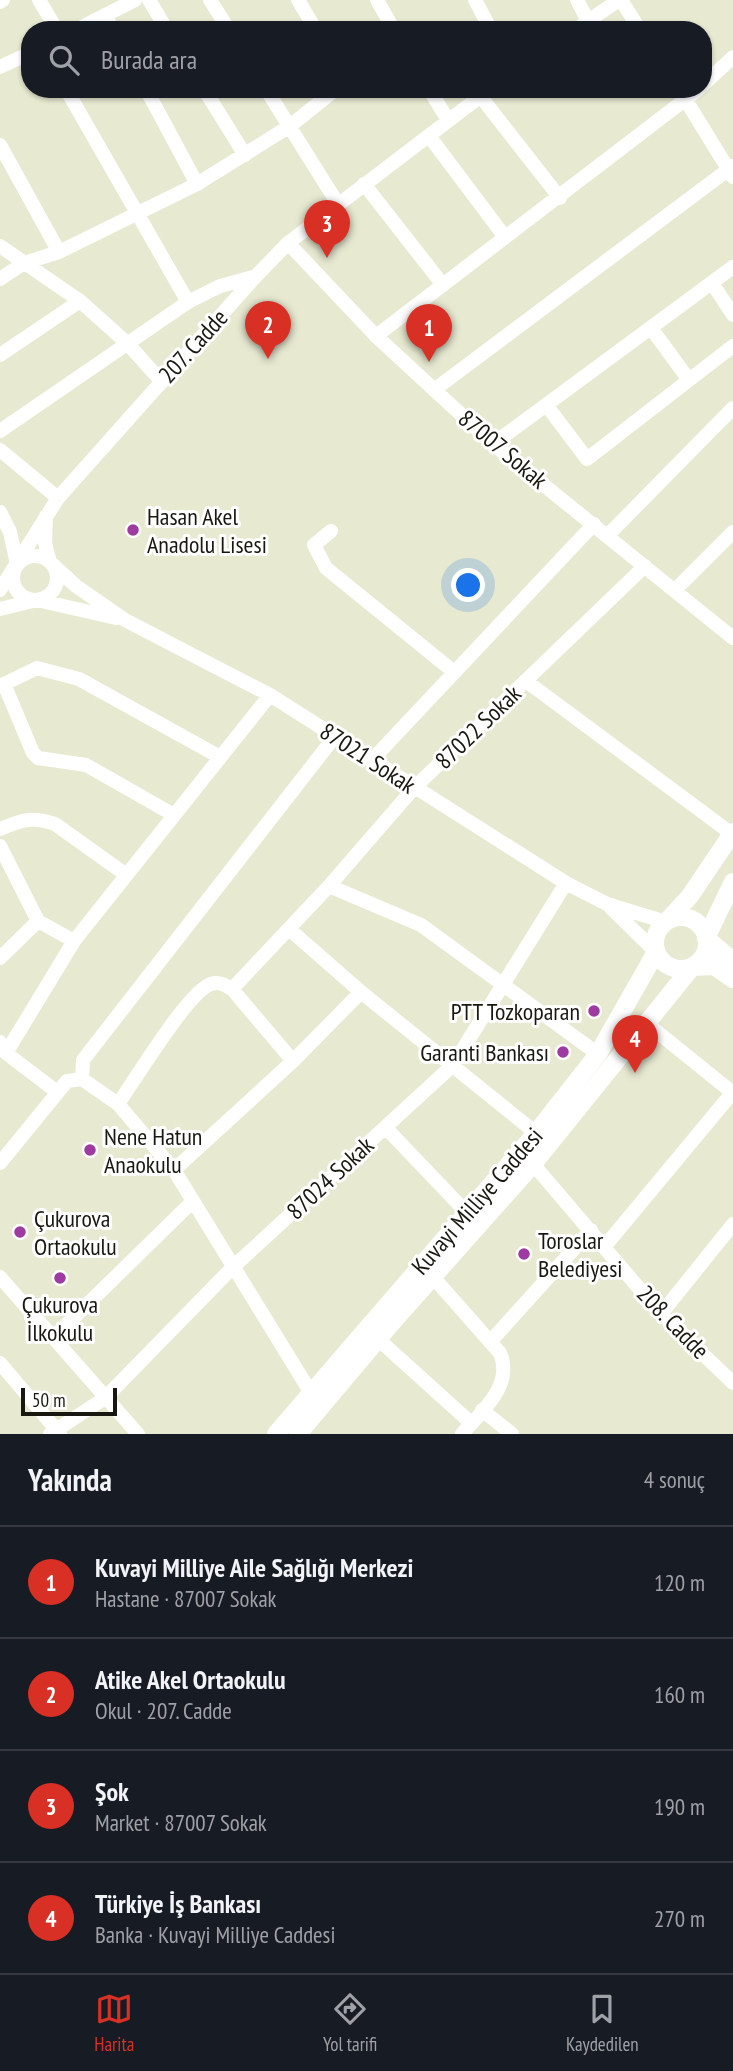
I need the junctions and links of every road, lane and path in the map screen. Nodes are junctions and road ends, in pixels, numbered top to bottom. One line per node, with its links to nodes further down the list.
1 (39, 0): 11 (street)
2 (135, 0): 10 (street)
3 (149, 0): 14 (street)
4 (210, 0): 15 (street)
5 (298, 0): 16 (street)
6 (377, 0): 17 (street)
7 (475, 0): 18 (street)
8 (576, 0): 19 (street)
9 (620, 0): 19 (street); 20 (street)
10 (105, 15): 12 (street); 13 (street)
11 (52, 21)
12 (93, 21)
13 (108, 21)
14 (162, 21)
15 (223, 21)
16 (311, 21)
17 (389, 21)
18 (486, 21)
19 (588, 21)
20 (634, 21)
21 (21, 56): 23 (street)
22 (733, 57): 24 (street)
23 (0, 67)
24 (712, 77)
25 (71, 98): 45 (street)
26 (151, 98): 41 (street)
27 (210, 98): 39 (street)
28 (272, 98): 36 (street)
29 (325, 98): 36 (street)
30 (434, 98): 35 (street)
31 (478, 98): 35 (street, 207. Cadde)
32 (489, 98): 43 (street)
33 (678, 98): 43 (street)
34 (684, 98): 40 (street)
35 (447, 120): 37 (street, 207. Cadde)
36 (290, 126): 39 (street); 44 (street)
37 (429, 135): 42 (street, 207. Cadde); 46 (street)
38 (0, 145): 49 (street)
39 (245, 155): 41 (street)
40 (732, 171): 66 (street)
41 (197, 184): 45 (street)
42 (364, 184): 44 (street, 207. Cadde); 55 (street)
43 (560, 198): 46 (street)
44 (338, 204): 47 (street, 207. Cadde)
45 (135, 213): 49 (street); 57 (street)
46 (505, 237): 55 (street)
47 (288, 243): 52 (street, 207. Cadde); 60 (street, 87007 Sokak)
48 (0, 246): 50 (street)
49 (59, 252): 50 (street)
50 (24, 263): 53 (street); 56 (street)
51 (733, 267): 54 (street)
52 (255, 277): 57 (street); 65 (street, 207. Cadde)
53 (0, 279)
54 (712, 283): 58 (street); 59 (street)
55 (443, 285): 60 (street)
56 (80, 301): 61 (street); 63 (street)
57 (188, 302): 61 (street)
58 (733, 315)
59 (651, 328): 64 (street); 67 (street)
60 (376, 337): 66 (street, 87007 Sokak)
61 (127, 343): 65 (street); 69 (street)
62 (733, 346): 64 (street)
63 (0, 355)
64 (689, 380): 67 (street)
65 (162, 382): 72 (street, 207. Cadde)
66 (434, 390): 70 (street, 87007 Sokak)
67 (547, 406): 70 (street)
68 (733, 408): 78 (street)
69 (0, 431)
70 (493, 444): 75 (street, 87007 Sokak)
71 (0, 450): 72 (street)
72 (58, 498): 74 (street, 207. Cadde)
73 (0, 512): 80 (street)
74 (46, 516): 79 (street); 80 (street, 207. Cadde)
75 (594, 524): 78 (street, 87007 Sokak); 88 (street)
76 (331, 531): 88 (street)
77 (733, 532): 82 (street)
78 (608, 535): 81 (street, 87007 Sokak)
79 (50, 562): 80 (street); 84 (street); 86 (street)
80 (18, 564): 83 (street, 207. Cadde); 84 (street)
81 (645, 566): 82 (street, 87007 Sokak); 89 (street, 87022 Sokak)
82 (676, 589): 87 (street, 87007 Sokak)
83 (0, 590)
84 (37, 600): 85 (street); 86 (street)
85 (0, 609)
86 (125, 620): 91 (street, 87021 Sokak)
87 (733, 638)
88 (454, 672): 94 (street)
89 (526, 681): 95 (street, 87022 Sokak); 98 (street)
90 (2, 685): 93 (street); 96 (street)
91 (270, 695): 92 (street, 87021 Sokak); 93 (street)
92 (336, 736): 94 (street, 87021 Sokak); 123 (street)
93 (220, 757): 96 (street)
94 (371, 761): 95 (street, 87021 Sokak)
95 (414, 788): 102 (street, 87021 Sokak); 103 (street, 87022 Sokak)
96 (174, 815): 100 (street)
97 (0, 829): 100 (street)
98 (732, 833): 106 (main road)
99 (0, 846): 105 (street)
100 (125, 874): 109 (street)
101 (733, 882): 108 (main road)
102 (566, 883): 104 (street, 87021 Sokak); 115 (street, 87024 Sokak)
103 (329, 886): 107 (street, 87022 Sokak); 115 (street)
104 (607, 904): 106 (street, 87021 Sokak); 110 (street, 87021 Sokak)
105 (37, 921): 109 (street); 111 (street)
106 (666, 922): 108 (main road); 110 (main road)
107 (289, 929): 116 (street, 87022 Sokak); 117 (street)
108 (706, 938): 112 (main road); 113 (main road)
109 (74, 942): 119 (street)
110 (656, 952): 113 (main road); 120 (main road, Kuvayi Milliye Caddesi)
111 (0, 958)
112 (733, 961)
113 (692, 967): 114 (main road); 118 (main road, Kuvayi Milliye Caddesi)
114 (733, 979)
115 (506, 984): 120 (street); 122 (street, 87024 Sokak)
116 (232, 989): 121 (street); 126 (street)
117 (361, 992): 121 (street); 122 (street)
118 (645, 1022): 125 (street); 130 (main road, Kuvayi Milliye Caddesi)
119 (3, 1047): 124 (street)
120 (598, 1054): 128 (main road, Kuvayi Milliye Caddesi)
121 (293, 1061): 131 (street)
122 (453, 1065): 127 (street, 87024 Sokak); 128 (street)
123 (82, 1079): 124 (street); 126 (street)
124 (57, 1092): 129 (street)
125 (733, 1092): 136 (street)
126 (118, 1104): 131 (street)
127 (386, 1128): 133 (street); 137 (street, 87024 Sokak)
128 (536, 1133): 133 (main road, Kuvayi Milliye Caddesi)
129 (0, 1163)
130 (533, 1164): 135 (street, 208. Cadde); 139 (main road, Kuvayi Milliye Caddesi)
131 (174, 1170): 132 (street)
132 (192, 1202): 137 (street); 141 (street)
133 (467, 1213): 146 (main road, Kuvayi Milliye Caddesi)
134 (733, 1224): 140 (street)
135 (591, 1230): 136 (street, 208. Cadde); 143 (street)
136 (605, 1246): 140 (street, 208. Cadde)
137 (232, 1268): 146 (street); 147 (street, 87024 Sokak)
138 (0, 1277): 141 (street)
139 (433, 1277): 142 (main road, Kuvayi Milliye Caddesi); 143 (street)
140 (661, 1314): 145 (street, 208. Cadde)
141 (54, 1337): 147 (street)
142 (378, 1339): 149 (street); 153 (main road, Kuvayi Milliye Caddesi)
143 (490, 1342): 148 (street)
144 (0, 1363): 150 (street)
145 (733, 1383)
146 (311, 1393): 152 (main road, Kuvayi Milliye Caddesi)
147 (105, 1398): 150 (street, 87024 Sokak); 151 (street)
148 (482, 1410): 149 (street); 154 (street)
149 (467, 1428)
150 (55, 1433)
151 (138, 1434)
152 (276, 1434)
153 (299, 1434)
154 (512, 1434)

